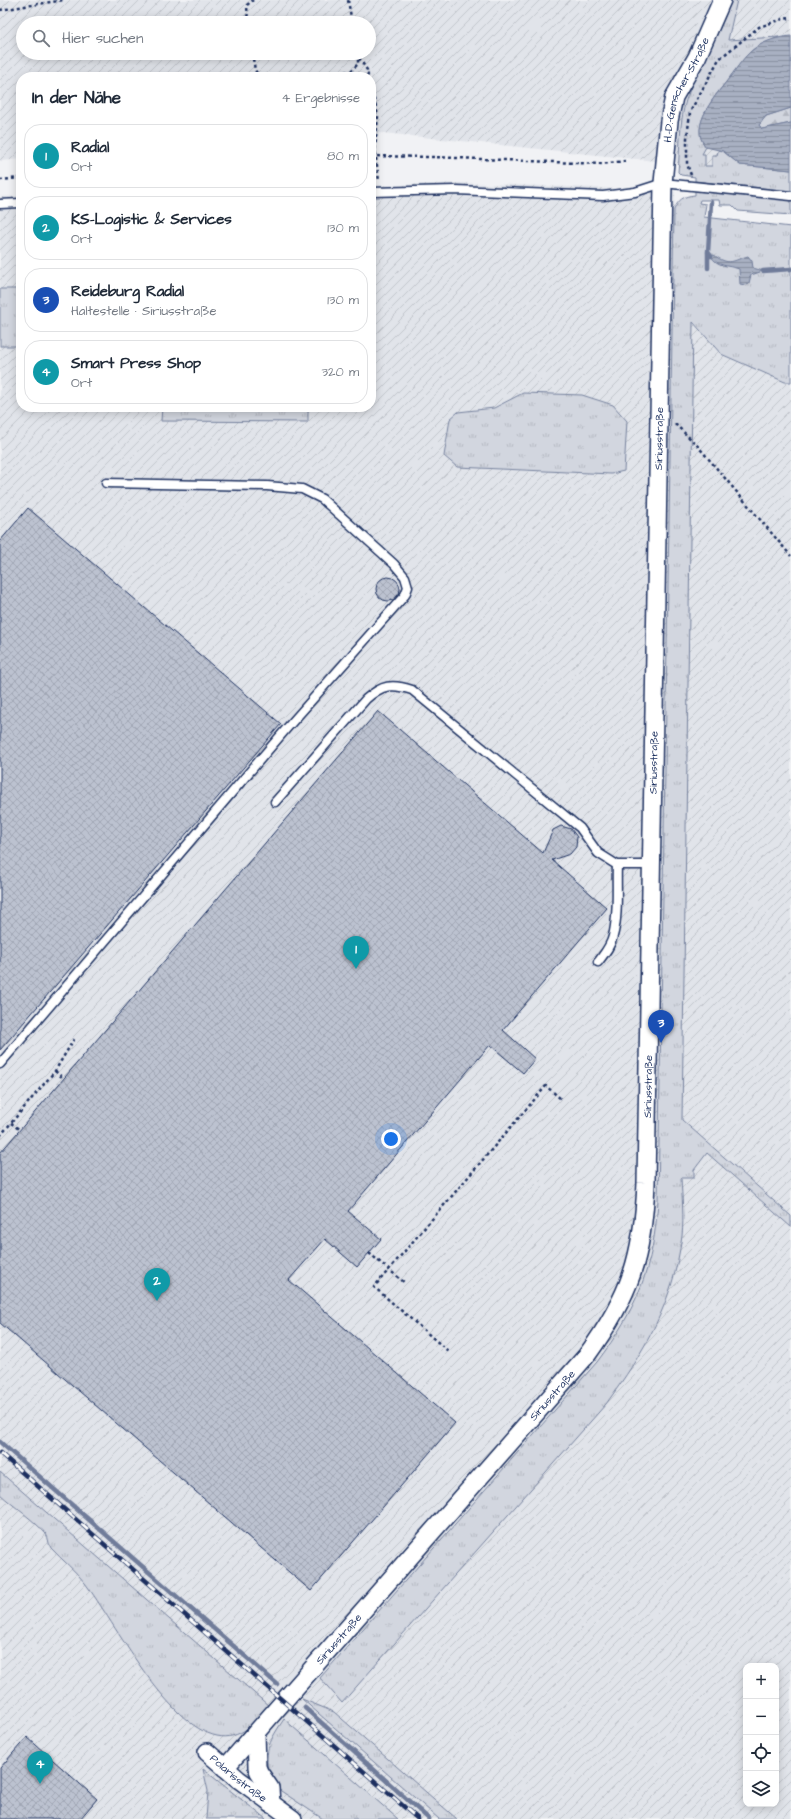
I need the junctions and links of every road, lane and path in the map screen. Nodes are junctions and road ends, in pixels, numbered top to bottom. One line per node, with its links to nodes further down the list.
1 (64, 0): 5 (path)
2 (253, 0): 6 (path)
3 (348, 0): 7 (path)
4 (722, 0): 21 (street, H.-D.-Genscher-Straße)
5 (0, 10)
6 (248, 16)
7 (351, 16)
8 (791, 18): 22 (path)
9 (253, 60): 12 (path)
10 (358, 60): 13 (path)
11 (360, 60): 14 (path)
12 (256, 72)
13 (345, 72)
14 (367, 72)
15 (376, 107): 16 (path)
16 (376, 133)
17 (376, 156): 18 (path); 24 (path)
18 (625, 161)
19 (16, 178): 20 (path)
20 (0, 180)
21 (663, 183): 22 (lane); 24 (lane); 28 (street, Siriusstraße)
22 (691, 186): 25 (lane)
23 (376, 192): 24 (lane)
24 (380, 192)
25 (791, 196)
26 (16, 203): 27 (lane)
27 (0, 204)
28 (659, 416): 30 (path); 33 (street, Siriusstraße)
29 (106, 483): 36 (lane)
30 (791, 556)
31 (275, 802): 32 (lane)
32 (617, 865): 33 (lane); 34 (lane)
33 (651, 865): 47 (street, Siriusstraße)
34 (598, 962)
35 (74, 1039): 37 (path)
36 (0, 1064)
37 (55, 1072): 38 (path); 40 (path)
38 (63, 1078)
39 (561, 1099): 44 (path)
40 (11, 1123): 41 (path); 42 (path)
41 (20, 1130)
42 (0, 1136)
43 (369, 1253): 44 (path)
44 (389, 1270): 45 (path); 46 (path)
45 (405, 1283)
46 (448, 1351)
47 (256, 1733): 49 (street, Siriusstraße); 50 (street, Polarisstraße)
48 (207, 1752): 49 (street, Polarisstraße)
49 (225, 1768): 50 (street, Polarisstraße)
50 (271, 1804): 51 (street, Polarisstraße)
51 (293, 1819)

